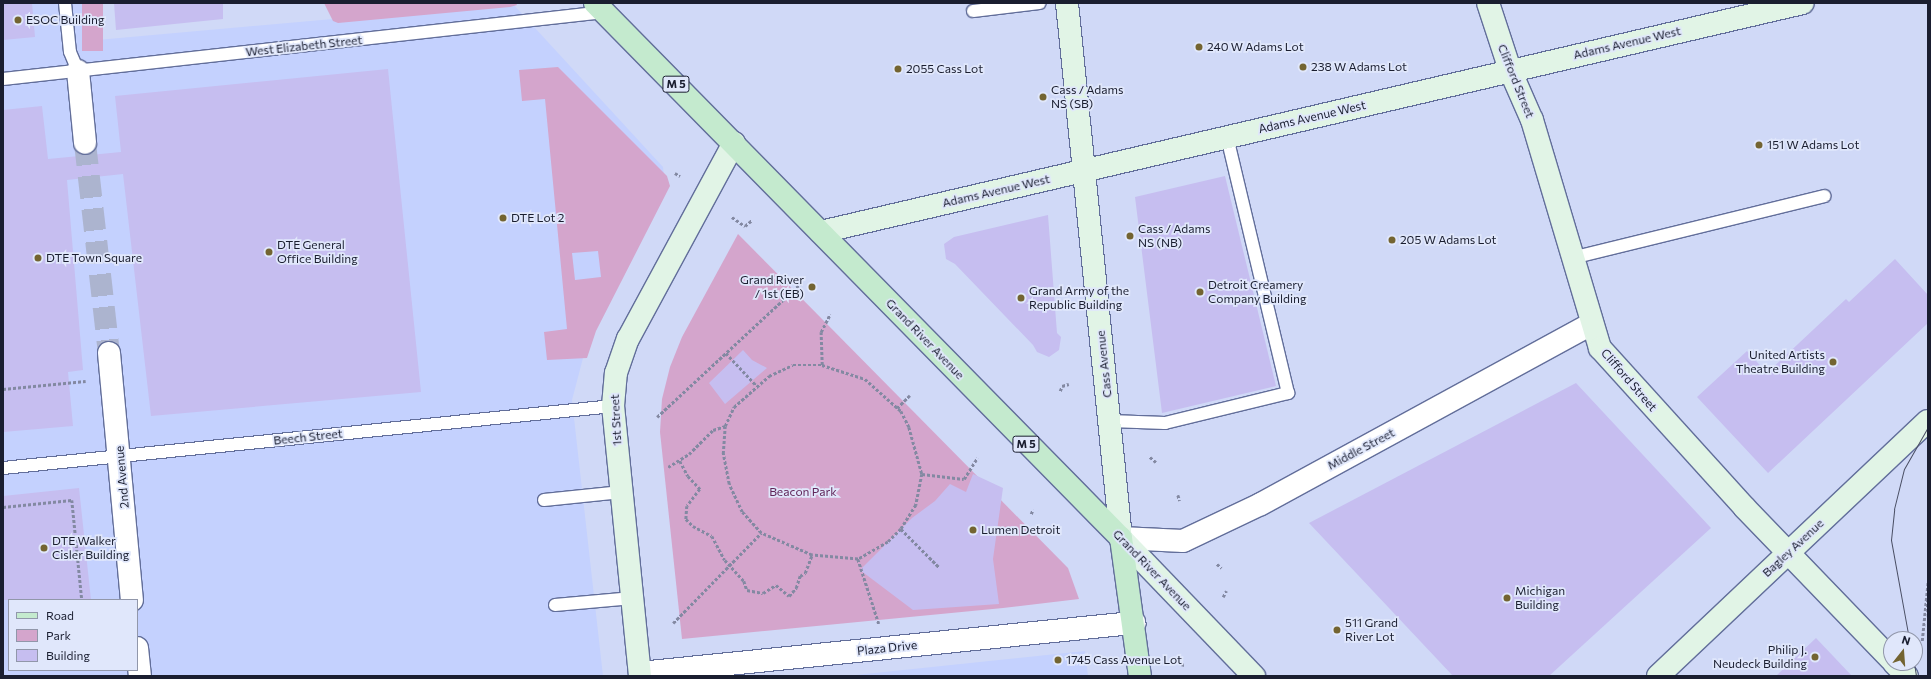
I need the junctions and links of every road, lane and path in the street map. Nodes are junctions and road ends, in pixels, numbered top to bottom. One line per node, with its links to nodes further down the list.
1 (65, 3): 10 (lane)
2 (1040, 3): 8 (lane)
3 (1066, 3): 15 (street, Cass Avenue)
4 (1488, 3): 9 (street, Clifford Street)
5 (1802, 3): 6 (street, Adams Avenue West)
6 (1770, 7): 9 (street, Adams Avenue West)
7 (600, 8): 10 (lane, West Elizabeth Street); 14 (main road, Grand River Avenue / M 5)
8 (973, 11)
9 (1510, 70): 12 (street, Adams Avenue West); 22 (street, Clifford Street)
10 (78, 71): 11 (lane, West Elizabeth Street); 13 (street)
11 (3, 79)
12 (1227, 137): 15 (street, Adams Avenue West); 38 (lane)
13 (85, 143)
14 (734, 143): 21 (main road, Grand River Avenue / M 5); 35 (street, 1st Street)
15 (1083, 171): 21 (street, Adams Avenue West); 38 (street, Cass Avenue)
16 (675, 173): 17 (path)
17 (680, 176)
18 (1824, 196): 22 (lane)
19 (732, 216): 20 (path)
20 (752, 220)
21 (821, 232): 58 (main road, Grand River Avenue / M 5)
22 (1572, 258): 25 (street, Clifford Street)
23 (801, 283): 27 (path)
24 (830, 314): 28 (path)
25 (1591, 324): 58 (street, Middle Street); 59 (street, Clifford Street)
26 (110, 353): 41 (street, 2nd Avenue)
27 (726, 353): 31 (path); 37 (path)
28 (822, 364): 31 (path); 36 (path)
29 (69, 383): 32 (path)
30 (1069, 384): 33 (path)
31 (756, 386): 40 (path)
32 (3, 389)
33 (1060, 391)
34 (910, 395): 36 (path)
35 (613, 406): 41 (lane, Beech Street); 49 (street, 1st Street)
36 (897, 408): 48 (path)
37 (658, 417)
38 (1110, 421): 58 (street, Cass Avenue)
39 (1928, 421): 59 (street, Bagley Avenue)
40 (725, 426): 44 (path); 57 (path)
41 (120, 456): 47 (lane, Beech Street); 71 (street, 2nd Avenue)
42 (1150, 457): 45 (path)
43 (977, 458): 48 (path)
44 (680, 461): 46 (path); 63 (path)
45 (1156, 462)
46 (668, 467)
47 (3, 468)
48 (922, 474): 56 (path)
49 (622, 492): 51 (lane); 69 (street, 1st Street)
50 (1178, 495): 52 (path)
51 (544, 500)
52 (1180, 501)
53 (3, 507): 70 (path)
54 (1033, 509): 55 (path)
55 (1031, 514)
56 (901, 529): 61 (path); 64 (path)
57 (761, 533): 60 (path); 63 (path)
58 (1121, 538): 73 (main road, Cass Avenue); 84 (street, Grand River Avenue)
59 (1789, 552): 77 (street, Clifford Street); 85 (street, Bagley Avenue)
60 (812, 555): 61 (path); 63 (path)
61 (858, 559): 75 (path)
62 (1217, 564): 65 (path)
63 (730, 566): 74 (path)
64 (939, 567)
65 (1222, 568)
66 (1928, 581): 76 (path)
67 (1226, 591): 68 (path)
68 (1223, 597)
69 (633, 598): 72 (lane); 81 (street, 1st Street)
70 (82, 599)
71 (132, 599)
72 (555, 605)
73 (1134, 622): 81 (street, Plaza Drive); 83 (main road, Cass Avenue)
74 (673, 623)
75 (880, 626)
76 (1923, 631)
77 (1883, 651)
78 (138, 657): 82 (street)
79 (1181, 664): 80 (path)
80 (1186, 665)
81 (640, 675)
82 (140, 676)
83 (1140, 676)
84 (1254, 676)
85 (1658, 676)

